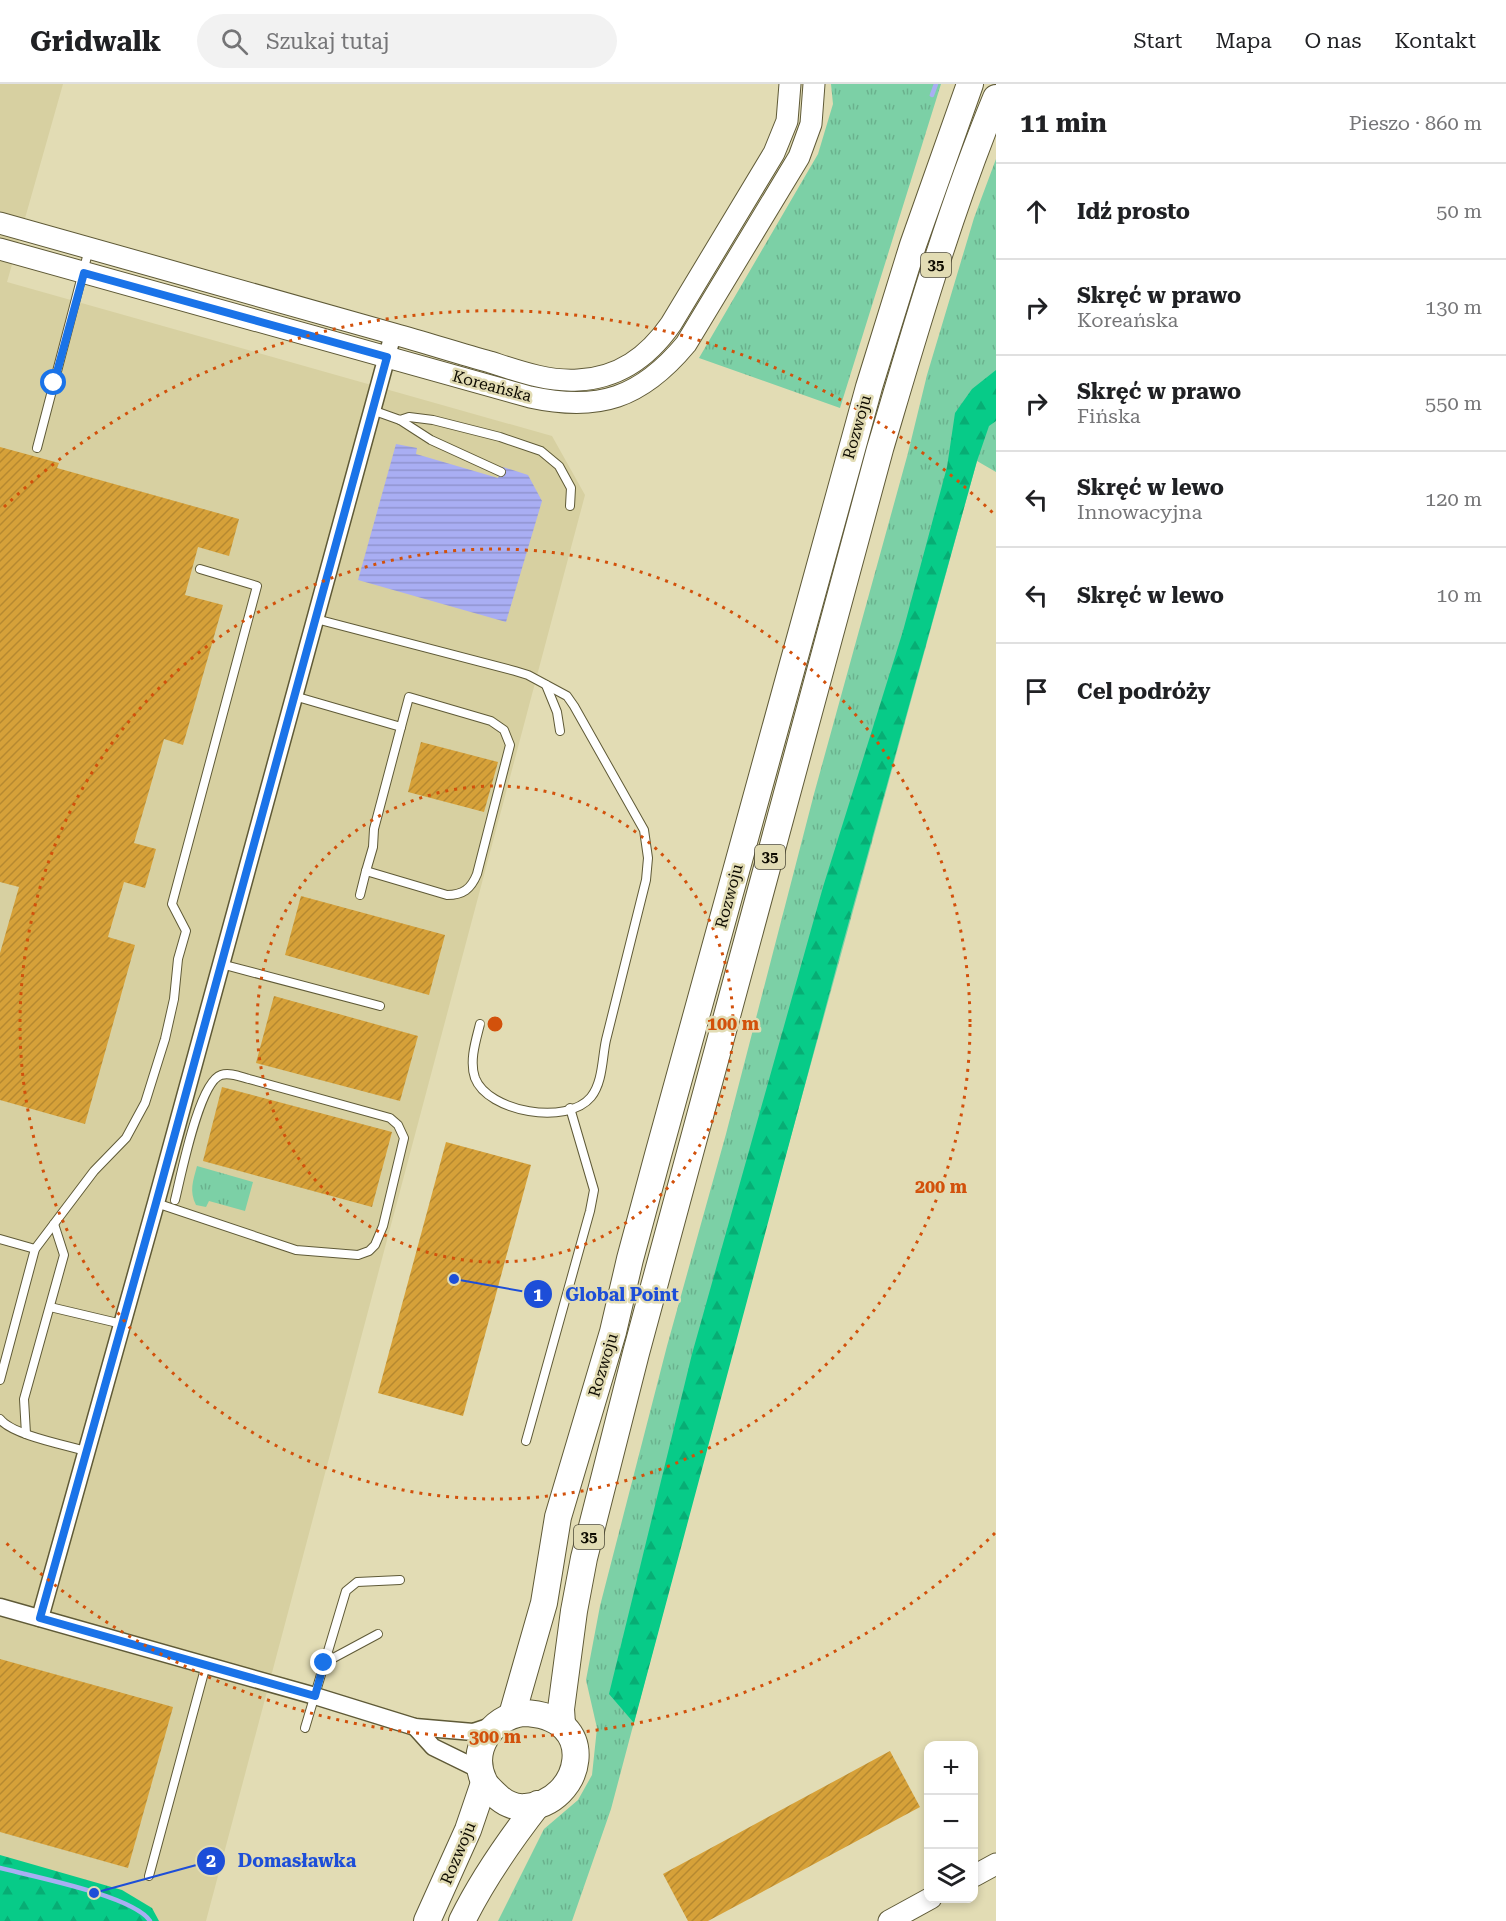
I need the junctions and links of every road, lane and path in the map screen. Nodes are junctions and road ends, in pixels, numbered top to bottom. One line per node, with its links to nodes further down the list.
1 (790, 84): 9 (street, Koreańska)
2 (814, 84): 10 (street, Koreańska)
3 (970, 84): 47 (main road, Rozwoju / 35)
4 (996, 98): 48 (main road, Rozwoju / 35)
5 (0, 223): 7 (street, Koreańska)
6 (0, 249): 8 (street, Koreańska)
7 (89, 249): 8 (lane); 9 (street, Koreańska)
8 (84, 273): 10 (street, Koreańska); 13 (lane)
9 (393, 334): 10 (street)
10 (387, 357): 11 (street)
11 (372, 410): 12 (lane); 17 (street)
12 (400, 420): 14 (lane); 15 (lane)
13 (37, 448)
14 (501, 472)
15 (570, 506)
16 (201, 569): 30 (lane)
17 (316, 619): 18 (lane); 19 (street)
18 (546, 684): 21 (lane); 27 (lane)
19 (294, 696): 20 (lane); 24 (street)
20 (401, 727): 22 (lane); 22 (lane)
21 (560, 731)
22 (366, 871): 23 (lane)
23 (360, 895)
24 (220, 964): 25 (lane); 29 (street)
25 (380, 1006)
26 (480, 1024): 27 (lane)
27 (570, 1108): 38 (lane)
28 (176, 1200): 29 (lane)
29 (156, 1203): 34 (street)
30 (54, 1224): 32 (lane); 33 (lane)
31 (0, 1239): 32 (lane)
32 (35, 1249): 35 (lane)
33 (50, 1307): 34 (lane); 37 (lane)
34 (122, 1324): 39 (street)
35 (0, 1380)
36 (0, 1419): 37 (lane)
37 (26, 1434): 39 (lane)
38 (526, 1441)
39 (86, 1450): 42 (street)
40 (400, 1580): 44 (lane)
41 (0, 1607): 42 (street)
42 (40, 1618): 45 (street)
43 (378, 1634): 44 (lane)
44 (324, 1663): 46 (lane)
45 (206, 1665): 46 (street); 55 (lane)
46 (315, 1696): 49 (street); 50 (lane)
47 (503, 1720): 48 (main road); 49 (street); 51 (main road, 35)
48 (562, 1724): 52 (main road, 35)
49 (415, 1727): 51 (street)
50 (305, 1728)
51 (482, 1777): 52 (main road); 57 (main road, Rozwoju / 35)
52 (538, 1804): 58 (main road, Rozwoju / 35)
53 (996, 1864): 54 (street)
54 (978, 1874)
55 (149, 1876)
56 (924, 1903): 59 (street)
57 (427, 1921)
58 (462, 1921)
59 (889, 1921)

